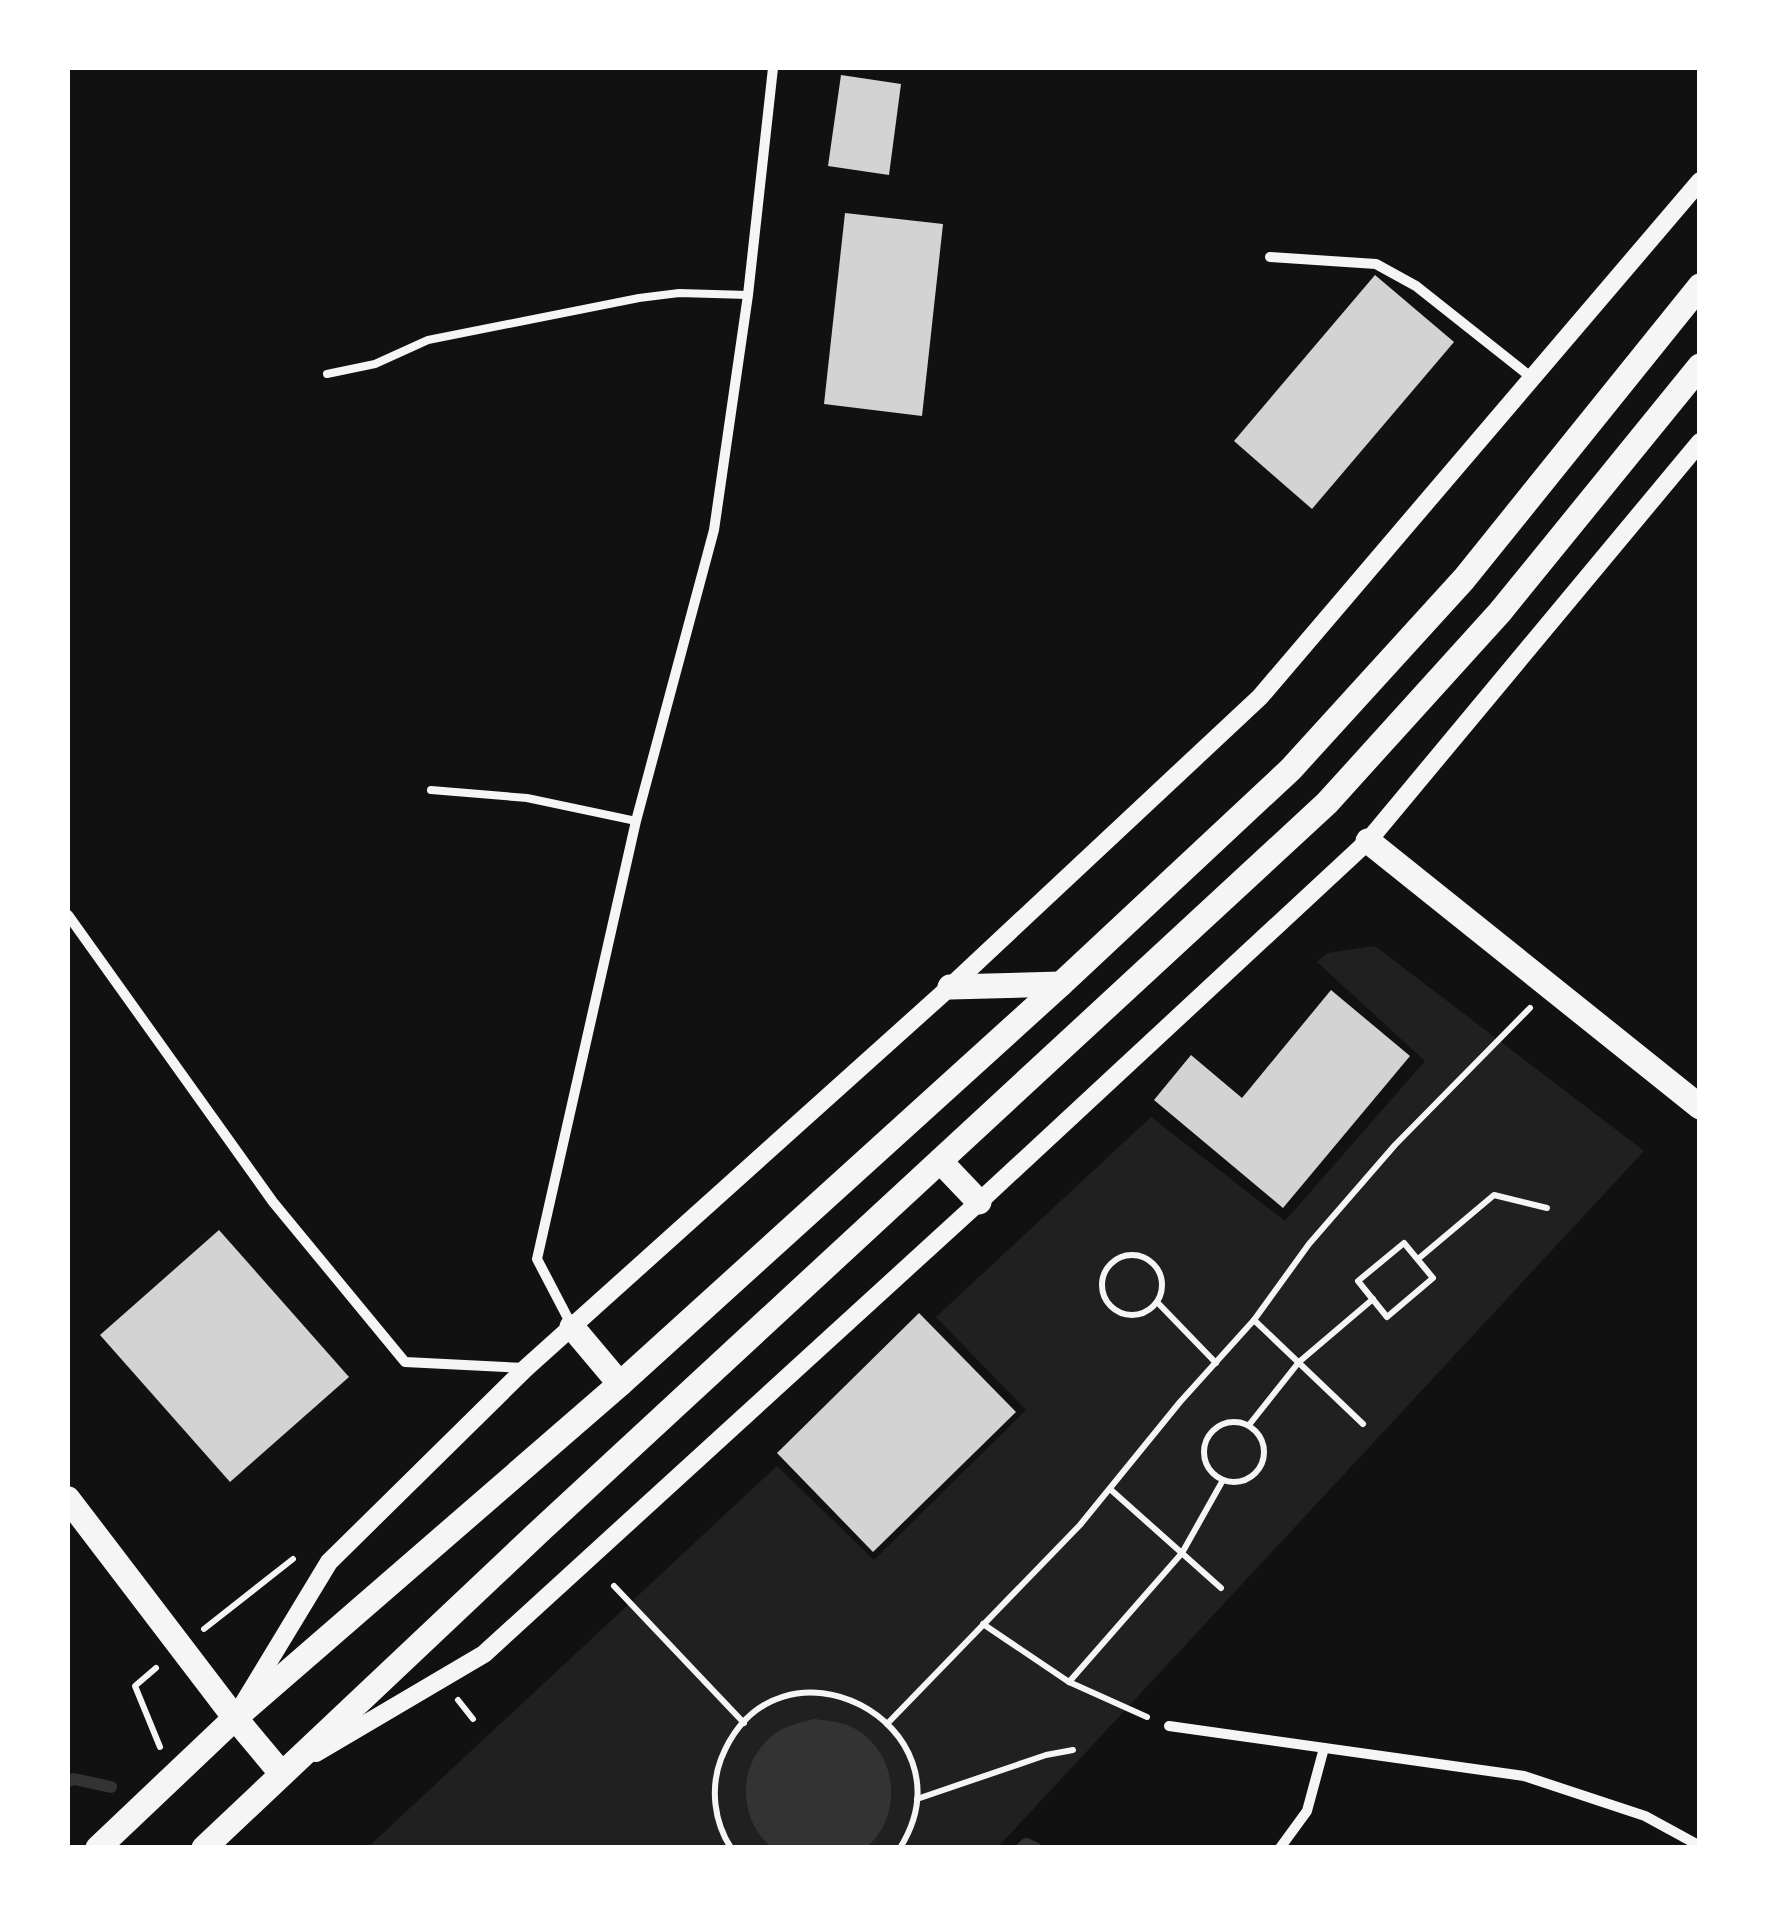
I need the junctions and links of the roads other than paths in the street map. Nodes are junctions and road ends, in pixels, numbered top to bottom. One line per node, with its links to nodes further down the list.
1 (773, 68): 5 (street)
2 (1700, 181): 8 (street)
3 (1270, 256): 8 (street)
4 (1700, 286): 14 (main road)
5 (748, 295): 7 (lane); 11 (street)
6 (1700, 366): 17 (main road)
7 (327, 374)
8 (1532, 378): 15 (street)
9 (1700, 442): 12 (street)
10 (431, 790): 11 (lane)
11 (636, 821): 19 (street)
12 (1368, 841): 16 (main road); 18 (street)
13 (68, 915): 20 (street)
14 (1061, 984): 15 (main road); 21 (main road)
15 (950, 987): 19 (street)
16 (1700, 1107)
17 (940, 1161): 18 (main road); 26 (main road)
18 (979, 1202): 26 (street)
19 (572, 1327): 20 (street); 21 (main road)
20 (526, 1368): 23 (street)
21 (620, 1384): 23 (main road)
22 (68, 1499): 23 (main road)
23 (234, 1718): 26 (main road); 28 (main road)
24 (1169, 1726): 25 (street)
25 (1324, 1748): 27 (street); 30 (street)
26 (281, 1773): 29 (main road)
27 (1700, 1846)
28 (98, 1848)
29 (204, 1848)
30 (1280, 1848)

